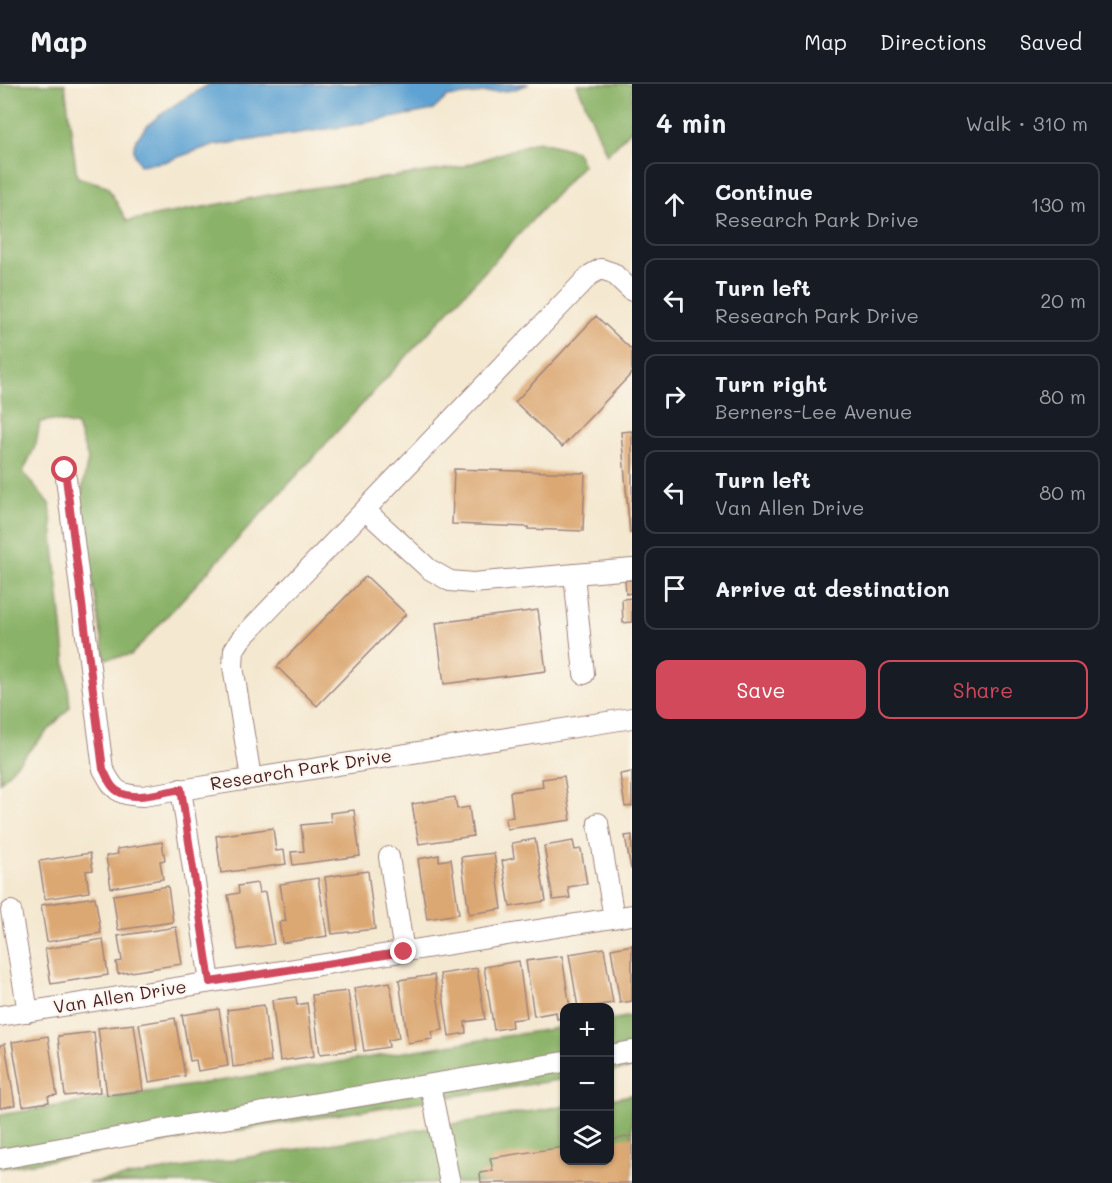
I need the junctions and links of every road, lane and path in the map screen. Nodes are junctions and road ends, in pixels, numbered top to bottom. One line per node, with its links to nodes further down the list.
1 (632, 291): 3 (street)
2 (65, 470): 9 (street, Research Park Drive)
3 (365, 510): 5 (street); 8 (street)
4 (632, 569): 5 (street)
5 (574, 574): 6 (street)
6 (584, 674)
7 (632, 718): 8 (street, Research Park Drive)
8 (251, 778): 9 (street, Research Park Drive)
9 (181, 789): 15 (street)
10 (598, 823): 13 (street)
11 (389, 857): 14 (street)
12 (11, 911): 16 (street)
13 (623, 917): 14 (street, Van Allen Drive)
14 (404, 952): 15 (street, Van Allen Drive)
15 (210, 982): 16 (street, Van Allen Drive)
16 (28, 1012): 17 (street, Van Allen Drive)
17 (0, 1016)
18 (632, 1052): 19 (street)
19 (614, 1054)
20 (560, 1063): 21 (street)
21 (430, 1085): 22 (street); 23 (street)
22 (0, 1159)
23 (450, 1183)

